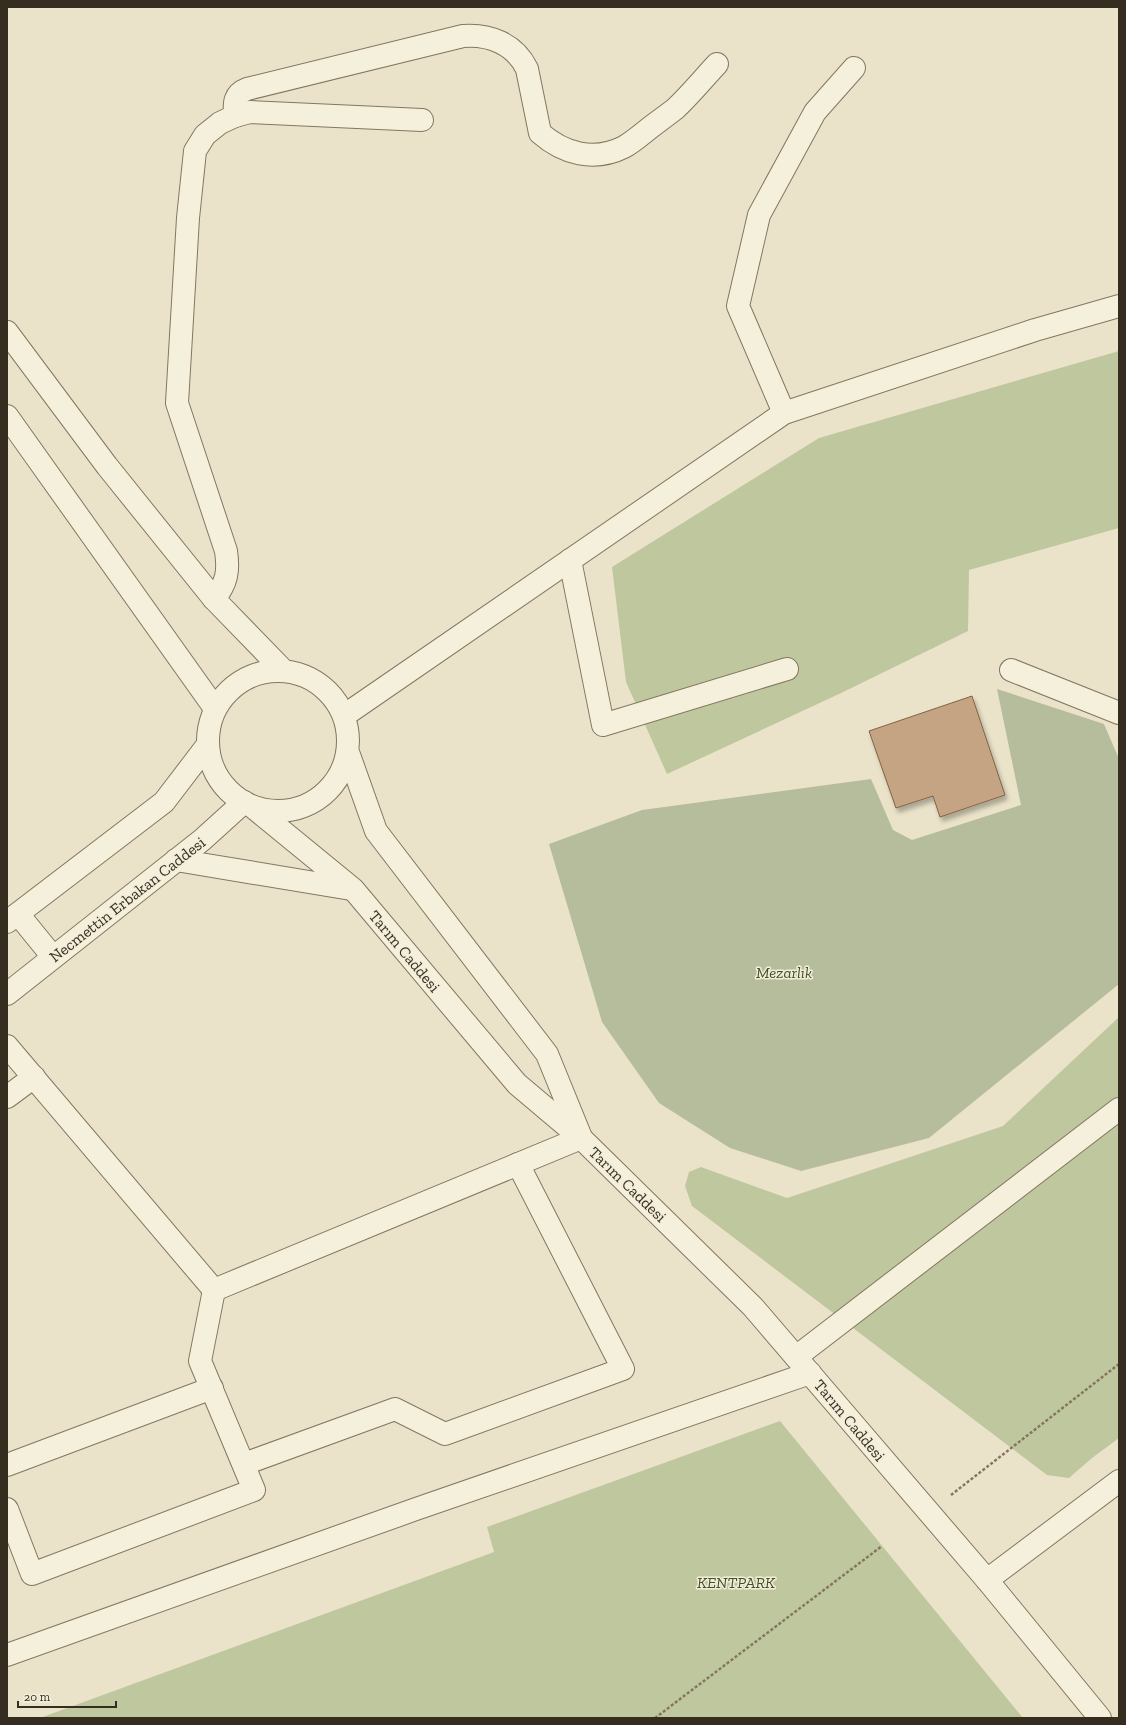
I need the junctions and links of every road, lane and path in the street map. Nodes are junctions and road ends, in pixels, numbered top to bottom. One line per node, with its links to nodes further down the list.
1 (717, 64): 3 (street)
2 (854, 68): 7 (street)
3 (234, 116): 4 (street); 10 (street)
4 (422, 120)
5 (1119, 306): 7 (street)
6 (7, 332): 10 (street)
7 (784, 413): 9 (street)
8 (7, 416): 14 (street)
9 (570, 560): 12 (street); 16 (street)
10 (214, 599): 11 (street)
11 (282, 669): 14 (street); 16 (street)
12 (787, 670)
13 (1011, 670): 15 (street)
14 (214, 707): 17 (street)
15 (1119, 712)
16 (345, 715): 18 (street)
17 (206, 747): 19 (street); 22 (street)
18 (349, 755): 19 (street); 29 (street, Tarım Caddesi)
19 (249, 805): 20 (street, Necmettin Erbakan Caddesi); 21 (street, Tarım Caddesi)
20 (176, 860): 21 (street); 23 (street, Necmettin Erbakan Caddesi)
21 (353, 889): 29 (street, Tarım Caddesi)
22 (12, 918): 23 (street)
23 (53, 957): 24 (street, Necmettin Erbakan Caddesi)
24 (7, 994)
25 (7, 1046): 26 (street)
26 (34, 1077): 27 (street); 31 (street)
27 (7, 1097)
28 (1119, 1108): 33 (street)
29 (581, 1138): 30 (street); 33 (street, Tarım Caddesi)
30 (518, 1164): 31 (street); 35 (street)
31 (214, 1290): 34 (street)
32 (1119, 1364): 39 (path)
33 (803, 1365): 39 (street, Tarım Caddesi); 42 (street)
34 (212, 1388): 35 (street); 36 (street)
35 (244, 1464): 38 (street)
36 (7, 1466)
37 (1119, 1481): 41 (street)
38 (7, 1509)
39 (929, 1512): 41 (street, Tarım Caddesi)
40 (882, 1546): 43 (path)
41 (987, 1580): 44 (street, Tarım Caddesi)
42 (7, 1655)
43 (655, 1718)
44 (1100, 1718)

